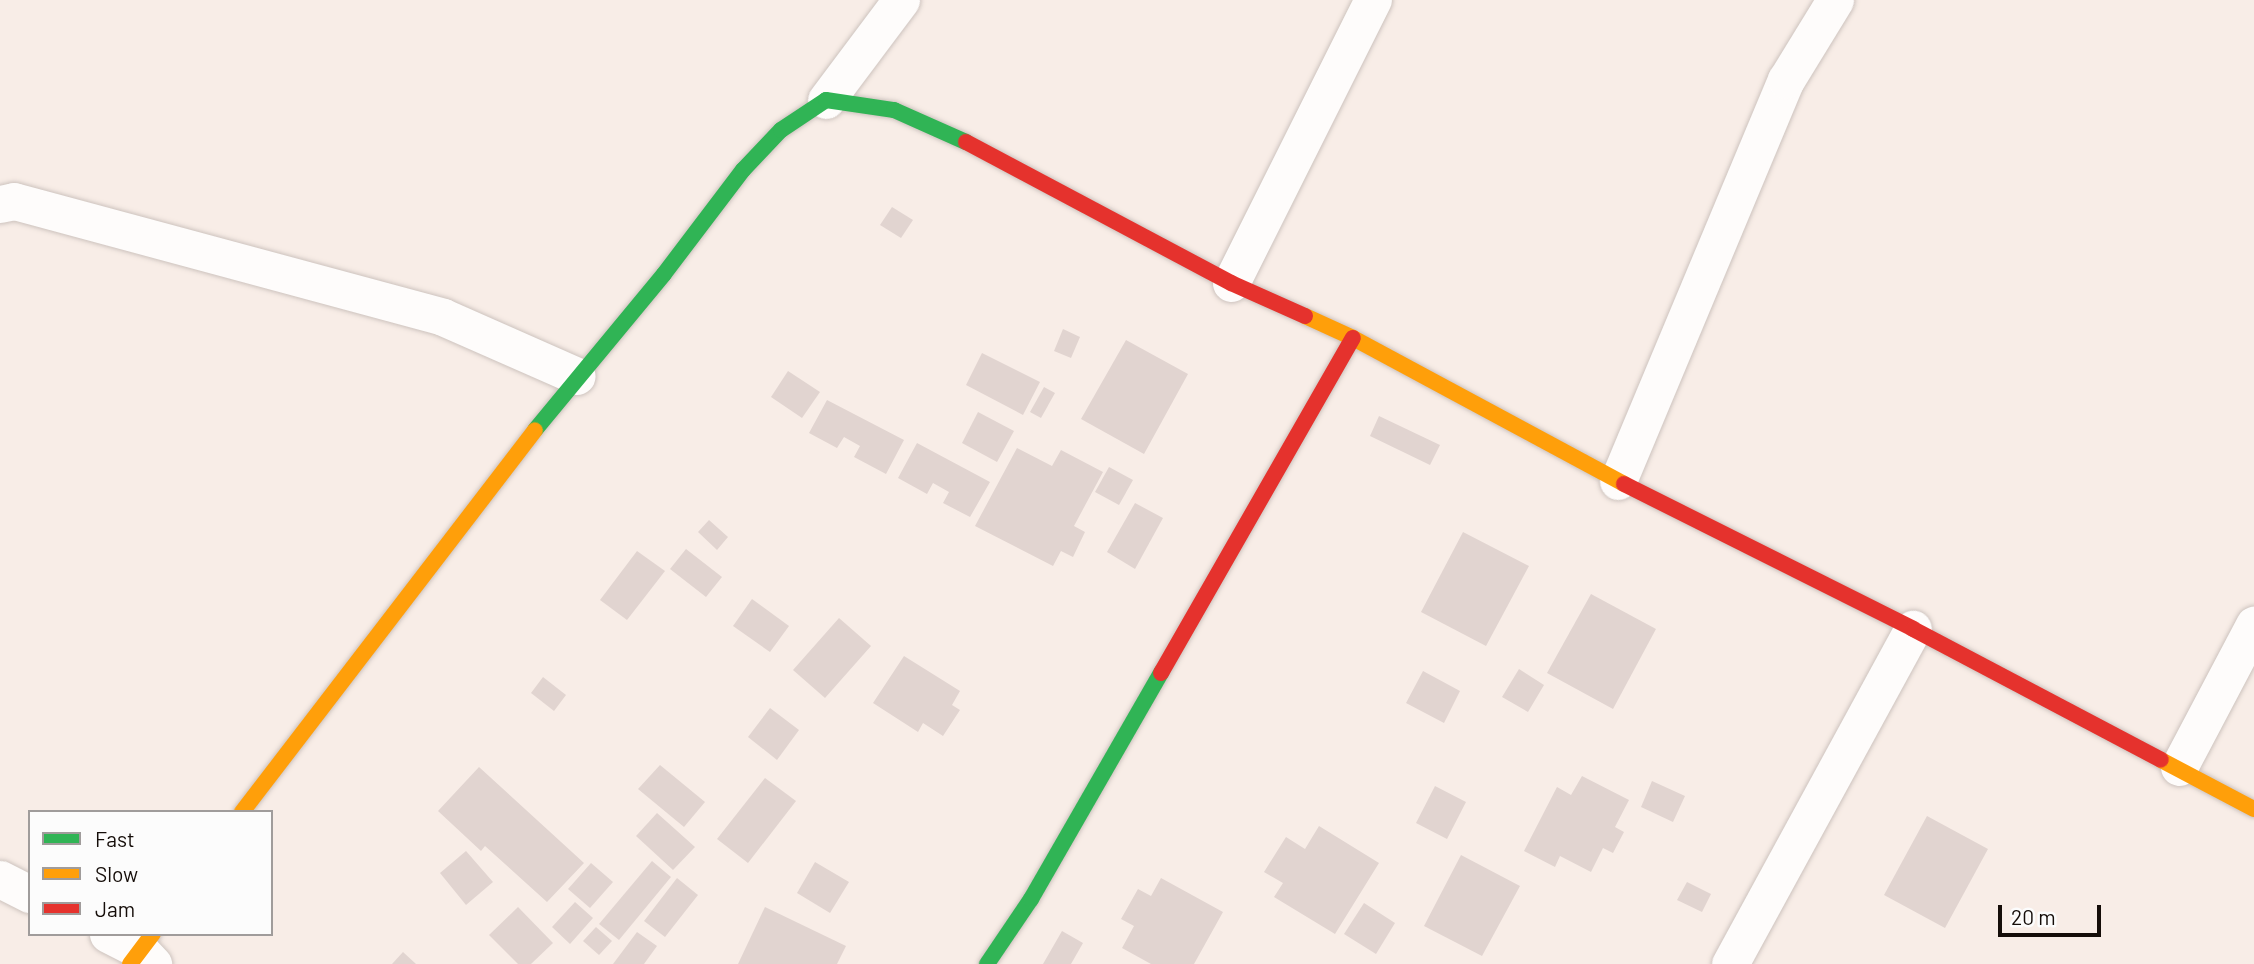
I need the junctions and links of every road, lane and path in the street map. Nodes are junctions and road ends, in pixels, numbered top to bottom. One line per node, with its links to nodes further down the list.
1 (901, 0): 4 (street)
2 (1373, 0): 6 (street)
3 (1835, 0): 9 (street)
4 (826, 100): 6 (street); 8 (street)
5 (0, 204): 8 (street)
6 (1231, 283): 7 (street)
7 (1353, 338): 9 (street); 19 (street)
8 (577, 376): 14 (street)
9 (1618, 481): 11 (street)
10 (2254, 625): 12 (street)
11 (1913, 629): 12 (street); 20 (street)
12 (2179, 767): 13 (street)
13 (2254, 809)
14 (244, 810)
15 (0, 879): 16 (street)
16 (28, 893)
17 (112, 936): 18 (street)
18 (144, 953)
19 (987, 964)
20 (1730, 964)

